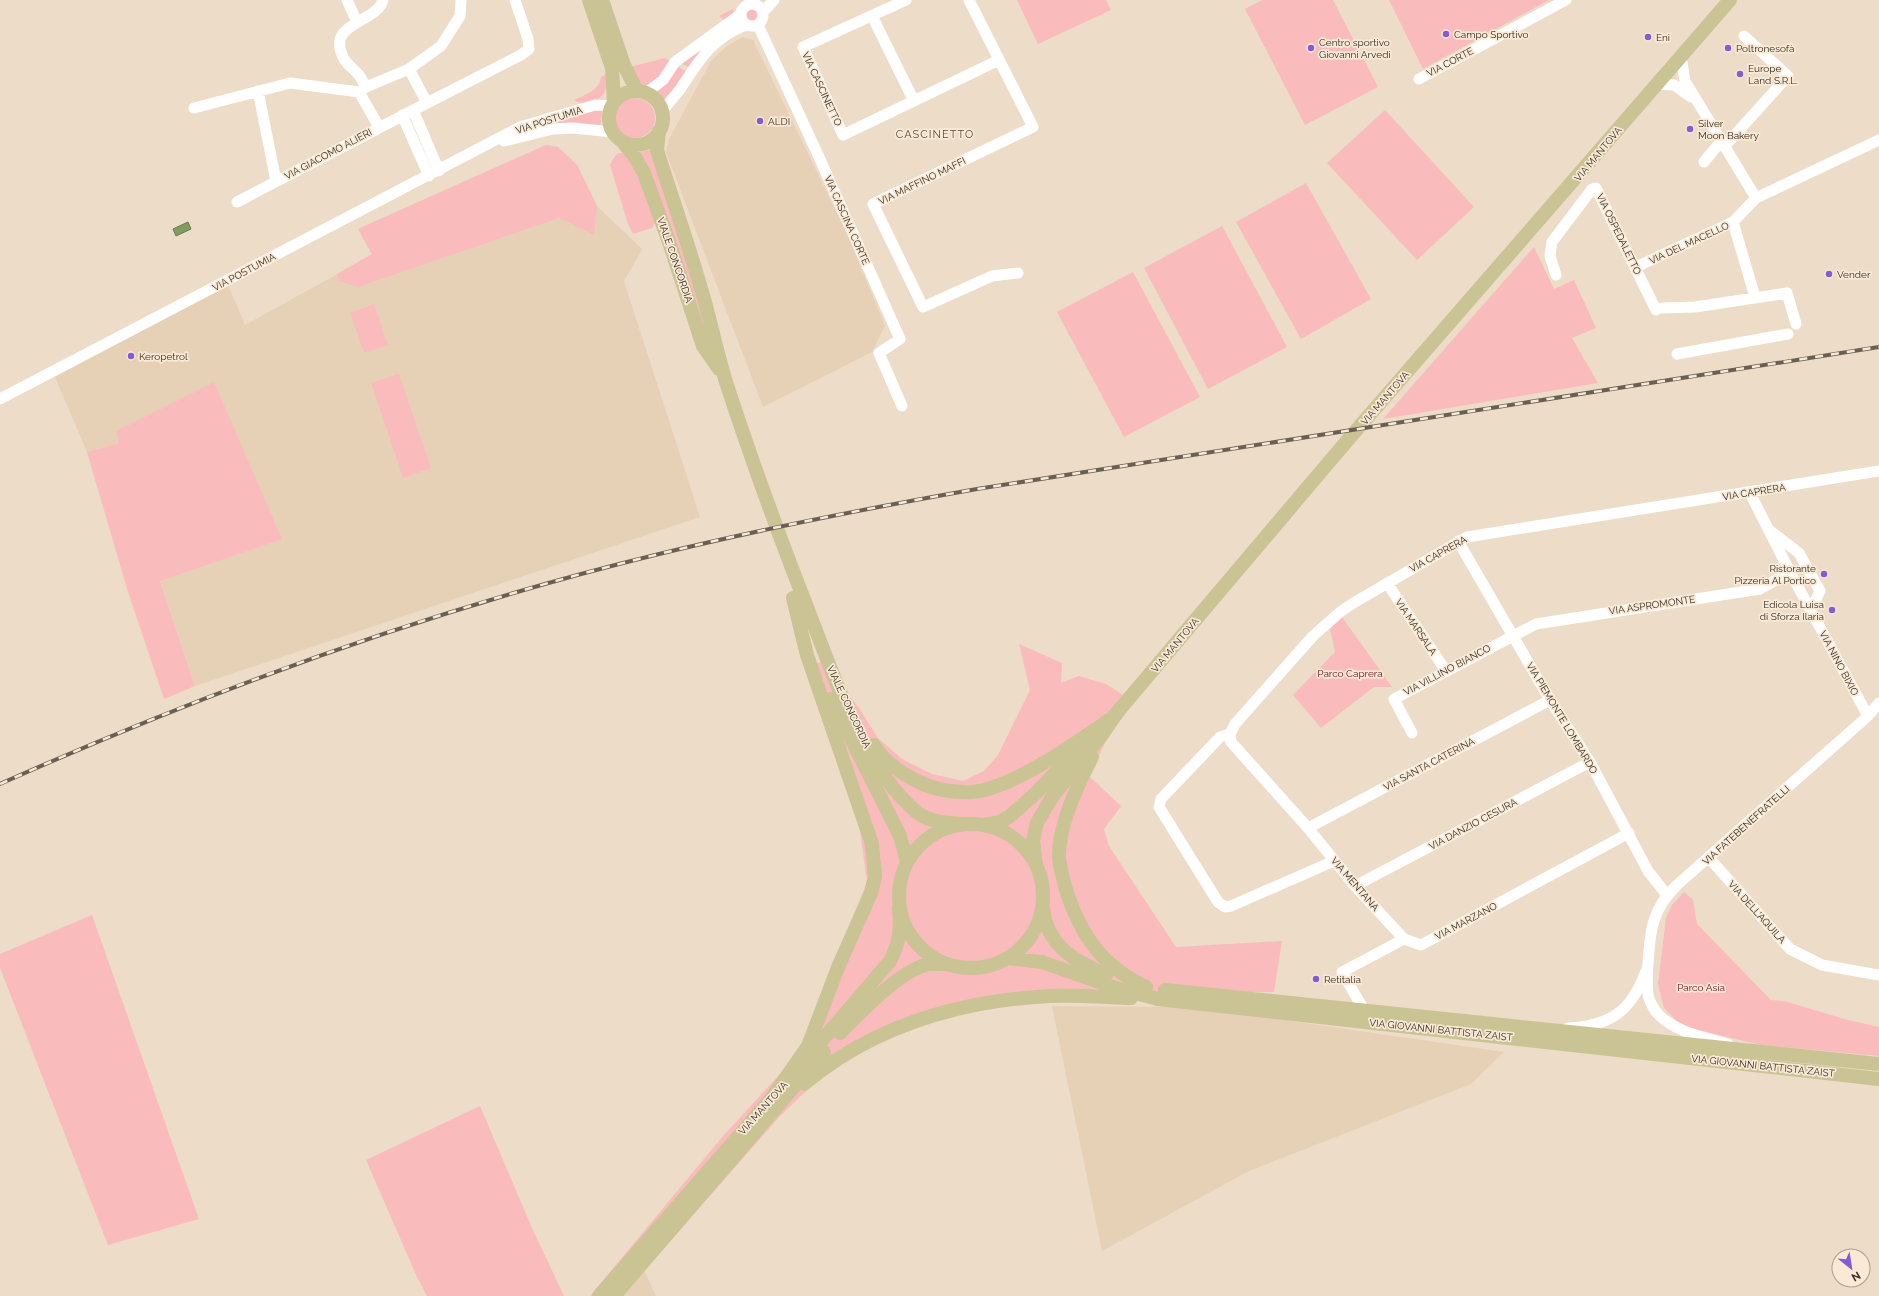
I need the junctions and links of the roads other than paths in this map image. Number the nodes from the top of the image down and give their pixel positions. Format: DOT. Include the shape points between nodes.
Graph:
graph roads {
  1 [pos="347,0"];
  2 [pos="383,0"];
  3 [pos="461,0"];
  4 [pos="515,0"];
  5 [pos="588,0"];
  6 [pos="602,0"];
  7 [pos="774,0"];
  8 [pos="906,0"];
  9 [pos="970,0"];
  10 [pos="1566,0"];
  11 [pos="1730,0"];
  12 [pos="753,6"];
  13 [pos="872,16"];
  14 [pos="357,22"];
  15 [pos="746,25"];
  16 [pos="758,25"];
  17 [pos="1744,36"];
  18 [pos="1680,57"];
  19 [pos="999,60"];
  20 [pos="409,69"];
  21 [pos="1419,79"];
  22 [pos="1657,84"];
  23 [pos="362,89"];
  24 [pos="258,91"];
  25 [pos="641,92"];
  26 [pos="914,101"];
  27 [pos="427,103"];
  28 [pos="1697,103"];
  29 [pos="613,104"];
  30 [pos="194,108"];
  31 [pos="413,110"];
  32 [pos="662,112"];
  33 [pos="402,115"];
  34 [pos="379,126"];
  35 [pos="659,132"];
  36 [pos="617,137"];
  37 [pos="1879,140"];
  38 [pos="1722,144"];
  39 [pos="488,145"];
  40 [pos="1704,162"];
  41 [pos="434,173"];
  42 [pos="276,181"];
  43 [pos="1756,198"];
  44 [pos="237,202"];
  45 [pos="1733,222"];
  46 [pos="1636,267"];
  47 [pos="1018,273"];
  48 [pos="1556,275"];
  49 [pos="1756,297"];
  50 [pos="1796,324"];
  51 [pos="1788,334"];
  52 [pos="1677,354"];
  53 [pos="726,380"];
  54 [pos="0,399"];
  55 [pos="902,406"];
  56 [pos="1879,472"];
  57 [pos="1750,492"];
  58 [pos="1770,530"];
  59 [pos="1458,541"];
  60 [pos="783,547"];
  61 [pos="1790,572"];
  62 [pos="1387,583"];
  63 [pos="793,598"];
  64 [pos="1811,610"];
  65 [pos="1513,635"];
  66 [pos="828,664"];
  67 [pos="1446,671"];
  68 [pos="1550,700"];
  69 [pos="1879,704"];
  70 [pos="1868,716"];
  71 [pos="1103,730"];
  72 [pos="1412,733"];
  73 [pos="1230,734"];
  74 [pos="1590,762"];
  75 [pos="962,824"];
  76 [pos="984,825"];
  77 [pos="1308,828"];
  78 [pos="1629,834"];
  79 [pos="1709,858"];
  80 [pos="1334,860"];
  81 [pos="907,861"];
  82 [pos="1036,865"];
  83 [pos="1355,886"];
  84 [pos="1667,895"];
  85 [pos="899,908"];
  86 [pos="1043,909"];
  87 [pos="1404,938"];
  88 [pos="1008,958"];
  89 [pos="945,964"];
  90 [pos="1648,967"];
  91 [pos="1879,976"];
  92 [pos="1146,987"];
  93 [pos="1158,999"];
  94 [pos="1364,1010"];
  95 [pos="1540,1029"];
  96 [pos="1751,1051"];
  97 [pos="1879,1064"];
  98 [pos="1879,1078"];
  99 [pos="772,1104"];
  100 [pos="599,1296"];
  101 [pos="614,1296"];
  1 -- 14 [label="street"];
  2 -- 14 [label="street" via="378,9"];
  3 -- 20 [label="street" via="460,16 441,46"];
  4 -- 27 [label="street, VIA GIACOMO ALIERI" via="529,49"];
  5 -- 29 [label="main road" via="612,68"];
  6 -- 25 [label="main road" via="624,64"];
  7 -- 12 [label="street"];
  8 -- 13 [label="street, VIA CASCINETTO"];
  9 -- 19 [label="street, VIA MAFFINO MAFFI"];
  10 -- 21 [label="street, VIA CORTE"];
  11 -- 18 [label="main road, VIA MANTOVA"];
  12 -- 15 [label="street" via="742,20"];
  12 -- 16 [label="street" via="763,18"];
  12 -- 25 [label="street" via="676,62 663,80"];
  13 -- 26 [label="street"];
  13 -- 26 [label="street, VIA CASCINETTO" via="803,48 843,135"];
  14 -- 23 [label="street" via="346,30 340,40 340,50 344,59 359,75"];
  15 -- 16 [label="street"];
  15 -- 32 [label="street" via="723,36 706,50"];
  16 -- 55 [label="street, VIA CASCINA CORTE" via="772,51 900,339 878,353"];
  17 -- 38 [label="street" via="1788,76"];
  18 -- 22 [label="main road, VIA MANTOVA"];
  18 -- 28 [label="street" via="1682,76"];
  19 -- 26 [label="street"];
  19 -- 47 [label="street, VIA MAFFINO MAFFI" via="1032,127 873,204 923,307 992,276"];
  20 -- 23 [label="street"];
  20 -- 27 [label="street"];
  22 -- 28 [label="street" via="1681,88"];
  22 -- 71 [label="main road, VIA MANTOVA" via="1346,442"];
  23 -- 24 [label="street" via="290,83"];
  23 -- 34 [label="street"];
  24 -- 30 [label="street"];
  24 -- 42 [label="street"];
  25 -- 29 [label="main road" via="624,94"];
  25 -- 32 [label="main road" via="656,101"];
  27 -- 31 [label="street, VIA GIACOMO ALIERI"];
  28 -- 38 [label="street"];
  29 -- 36 [label="main road" via="609,119"];
  29 -- 39 [label="street, VIA POSTUMIA" via="595,105 520,127"];
  31 -- 33 [label="street, VIA GIACOMO ALIERI"];
  31 -- 41 [label="street"];
  32 -- 35 [label="main road, VIALE CONCORDIA"];
  33 -- 34 [label="street, VIA GIACOMO ALIERI"];
  33 -- 41 [label="street"];
  34 -- 42 [label="street, VIA GIACOMO ALIERI"];
  35 -- 36 [label="main road" via="646,143 638,145"];
  35 -- 53 [label="main road, VIALE CONCORDIA" via="657,150 700,285"];
  36 -- 39 [label="street, VIA POSTUMIA" via="572,128 552,129"];
  36 -- 53 [label="main road, VIALE CONCORDIA" via="635,157 644,173 703,346"];
  37 -- 43 [label="street, VIA DEL MACELLO"];
  38 -- 40 [label="street"];
  38 -- 43 [label="street"];
  39 -- 41 [label="street, VIA POSTUMIA"];
  41 -- 54 [label="street, VIA POSTUMIA"];
  42 -- 44 [label="street, VIA GIACOMO ALIERI"];
  43 -- 45 [label="street, VIA DEL MACELLO"];
  45 -- 46 [label="street, VIA DEL MACELLO"];
  45 -- 49 [label="street"];
  46 -- 48 [label="street, VIA OSPEDALETTO" via="1596,188 1592,189 1552,242 1550,256"];
  46 -- 49 [label="street, VIA OSPEDALETTO" via="1659,309 1695,307"];
  49 -- 50 [label="street" via="1787,293"];
  51 -- 52 [label="street"];
  53 -- 60 [label="main road, VIALE CONCORDIA"];
  56 -- 57 [label="street, VIA CAPRERA"];
  57 -- 58 [label="street, VIA NINO BIXIO"];
  57 -- 59 [label="street, VIA CAPRERA" via="1503,530"];
  58 -- 61 [label="street, VIA NINO BIXIO"];
  58 -- 64 [label="street, VIA NINO BIXIO" via="1799,553 1820,591"];
  59 -- 62 [label="street, VIA CAPRERA"];
  59 -- 65 [label="street, VIA PIEMONTE LOMBARDO"];
  60 -- 63 [label="main road, VIALE CONCORDIA"];
  60 -- 66 [label="main road, VIALE CONCORDIA"];
  61 -- 64 [label="street, VIA NINO BIXIO"];
  61 -- 65 [label="street, VIA ASPROMONTE" via="1760,589 1546,621"];
  62 -- 67 [label="street, VIA MARSALA"];
  62 -- 73 [label="street, VIA CAPRERA" via="1340,612 1313,636 1234,724"];
  63 -- 81 [label="main road, VIALE CONCORDIA" via="832,701 900,836"];
  63 -- 99 [label="main road" via="807,655 872,844 875,877 871,893 839,965 808,1046"];
  64 -- 70 [label="street, VIA NINO BIXIO"];
  65 -- 67 [label="street, VIA VILLINO BIANCO"];
  65 -- 68 [label="street, VIA PIEMONTE LOMBARDO"];
  66 -- 71 [label="main road" via="876,748 887,762 928,787 972,792 998,786"];
  66 -- 75 [label="main road, VIALE CONCORDIA" via="868,749 902,798 913,810 936,822"];
  67 -- 72 [label="street, VIA VILLINO BIANCO" via="1394,699"];
  68 -- 74 [label="street, VIA PIEMONTE LOMBARDO"];
  68 -- 77 [label="street, VIA SANTA CATERINA"];
  69 -- 70 [label="street, VIA FATEBENEFRATELLI"];
  70 -- 79 [label="street, VIA FATEBENEFRATELLI"];
  71 -- 76 [label="main road" via="1010,816 1000,822"];
  71 -- 82 [label="main road" via="1052,797 1037,822 1033,840"];
  71 -- 92 [label="main road" via="1067,816 1060,845 1060,867 1070,902 1091,944 1110,965"];
  73 -- 77 [label="street" via="1231,742"];
  73 -- 80 [label="street" via="1220,737 1166,794 1159,807 1218,902 1224,907 1231,906"];
  74 -- 78 [label="street, VIA PIEMONTE LOMBARDO"];
  74 -- 83 [label="street, VIA DANZIO CESURA"];
  75 -- 76 [label="main road, VIALE CONCORDIA"];
  75 -- 81 [label="main road" via="945,828 930,836 917,847"];
  76 -- 82 [label="main road" via="1001,830 1015,839"];
  77 -- 80 [label="street, VIA MENTANA"];
  78 -- 84 [label="street, VIA PIEMONTE LOMBARDO" via="1648,871"];
  78 -- 87 [label="street, VIA MARZANO" via="1421,945"];
  79 -- 84 [label="street, VIA FATEBENEFRATELLI"];
  79 -- 91 [label="street, VIA DELL'AQUILA" via="1790,949 1822,965"];
  80 -- 83 [label="street, VIA MENTANA"];
  81 -- 85 [label="main road" via="899,884"];
  82 -- 86 [label="main road" via="1043,887"];
  83 -- 87 [label="street, VIA MENTANA"];
  84 -- 90 [label="street, VIA FATEBENEFRATELLI" via="1654,920"];
  85 -- 89 [label="main road" via="903,922 915,942 931,957"];
  85 -- 99 [label="main road, VIA MANTOVA" via="901,929 890,961"];
  86 -- 88 [label="main road" via="1030,937"];
  86 -- 92 [label="main road, VIA GIOVANNI BATTISTA ZAIST" via="1045,924 1053,940 1070,955 1107,976"];
  87 -- 94 [label="street" via="1342,972"];
  88 -- 89 [label="main road" via="982,968"];
  88 -- 93 [label="main road, VIA GIOVANNI BATTISTA ZAIST" via="1042,962 1116,988"];
  89 -- 99 [label="main road, VIA MANTOVA" via="929,964 914,970 871,1002"];
  90 -- 95 [label="street, VIA FATEBENEFRATELLI" via="1639,991 1627,1006 1616,1014 1596,1024"];
  90 -- 96 [label="street, VIA FATEBENEFRATELLI" via="1648,996 1657,1013 1666,1021 1677,1028"];
  92 -- 94 [label="main road, VIA GIOVANNI BATTISTA ZAIST"];
  93 -- 98 [label="main road, VIA GIOVANNI BATTISTA ZAIST"];
  93 -- 99 [label="main road" via="1050,996 983,1004 929,1017 905,1024 855,1048"];
  94 -- 95 [label="main road, VIA GIOVANNI BATTISTA ZAIST"];
  95 -- 96 [label="main road, VIA GIOVANNI BATTISTA ZAIST"];
  96 -- 97 [label="main road, VIA GIOVANNI BATTISTA ZAIST"];
  99 -- 100 [label="main road, VIA MANTOVA"];
  99 -- 101 [label="main road, VIA MANTOVA"];
}
